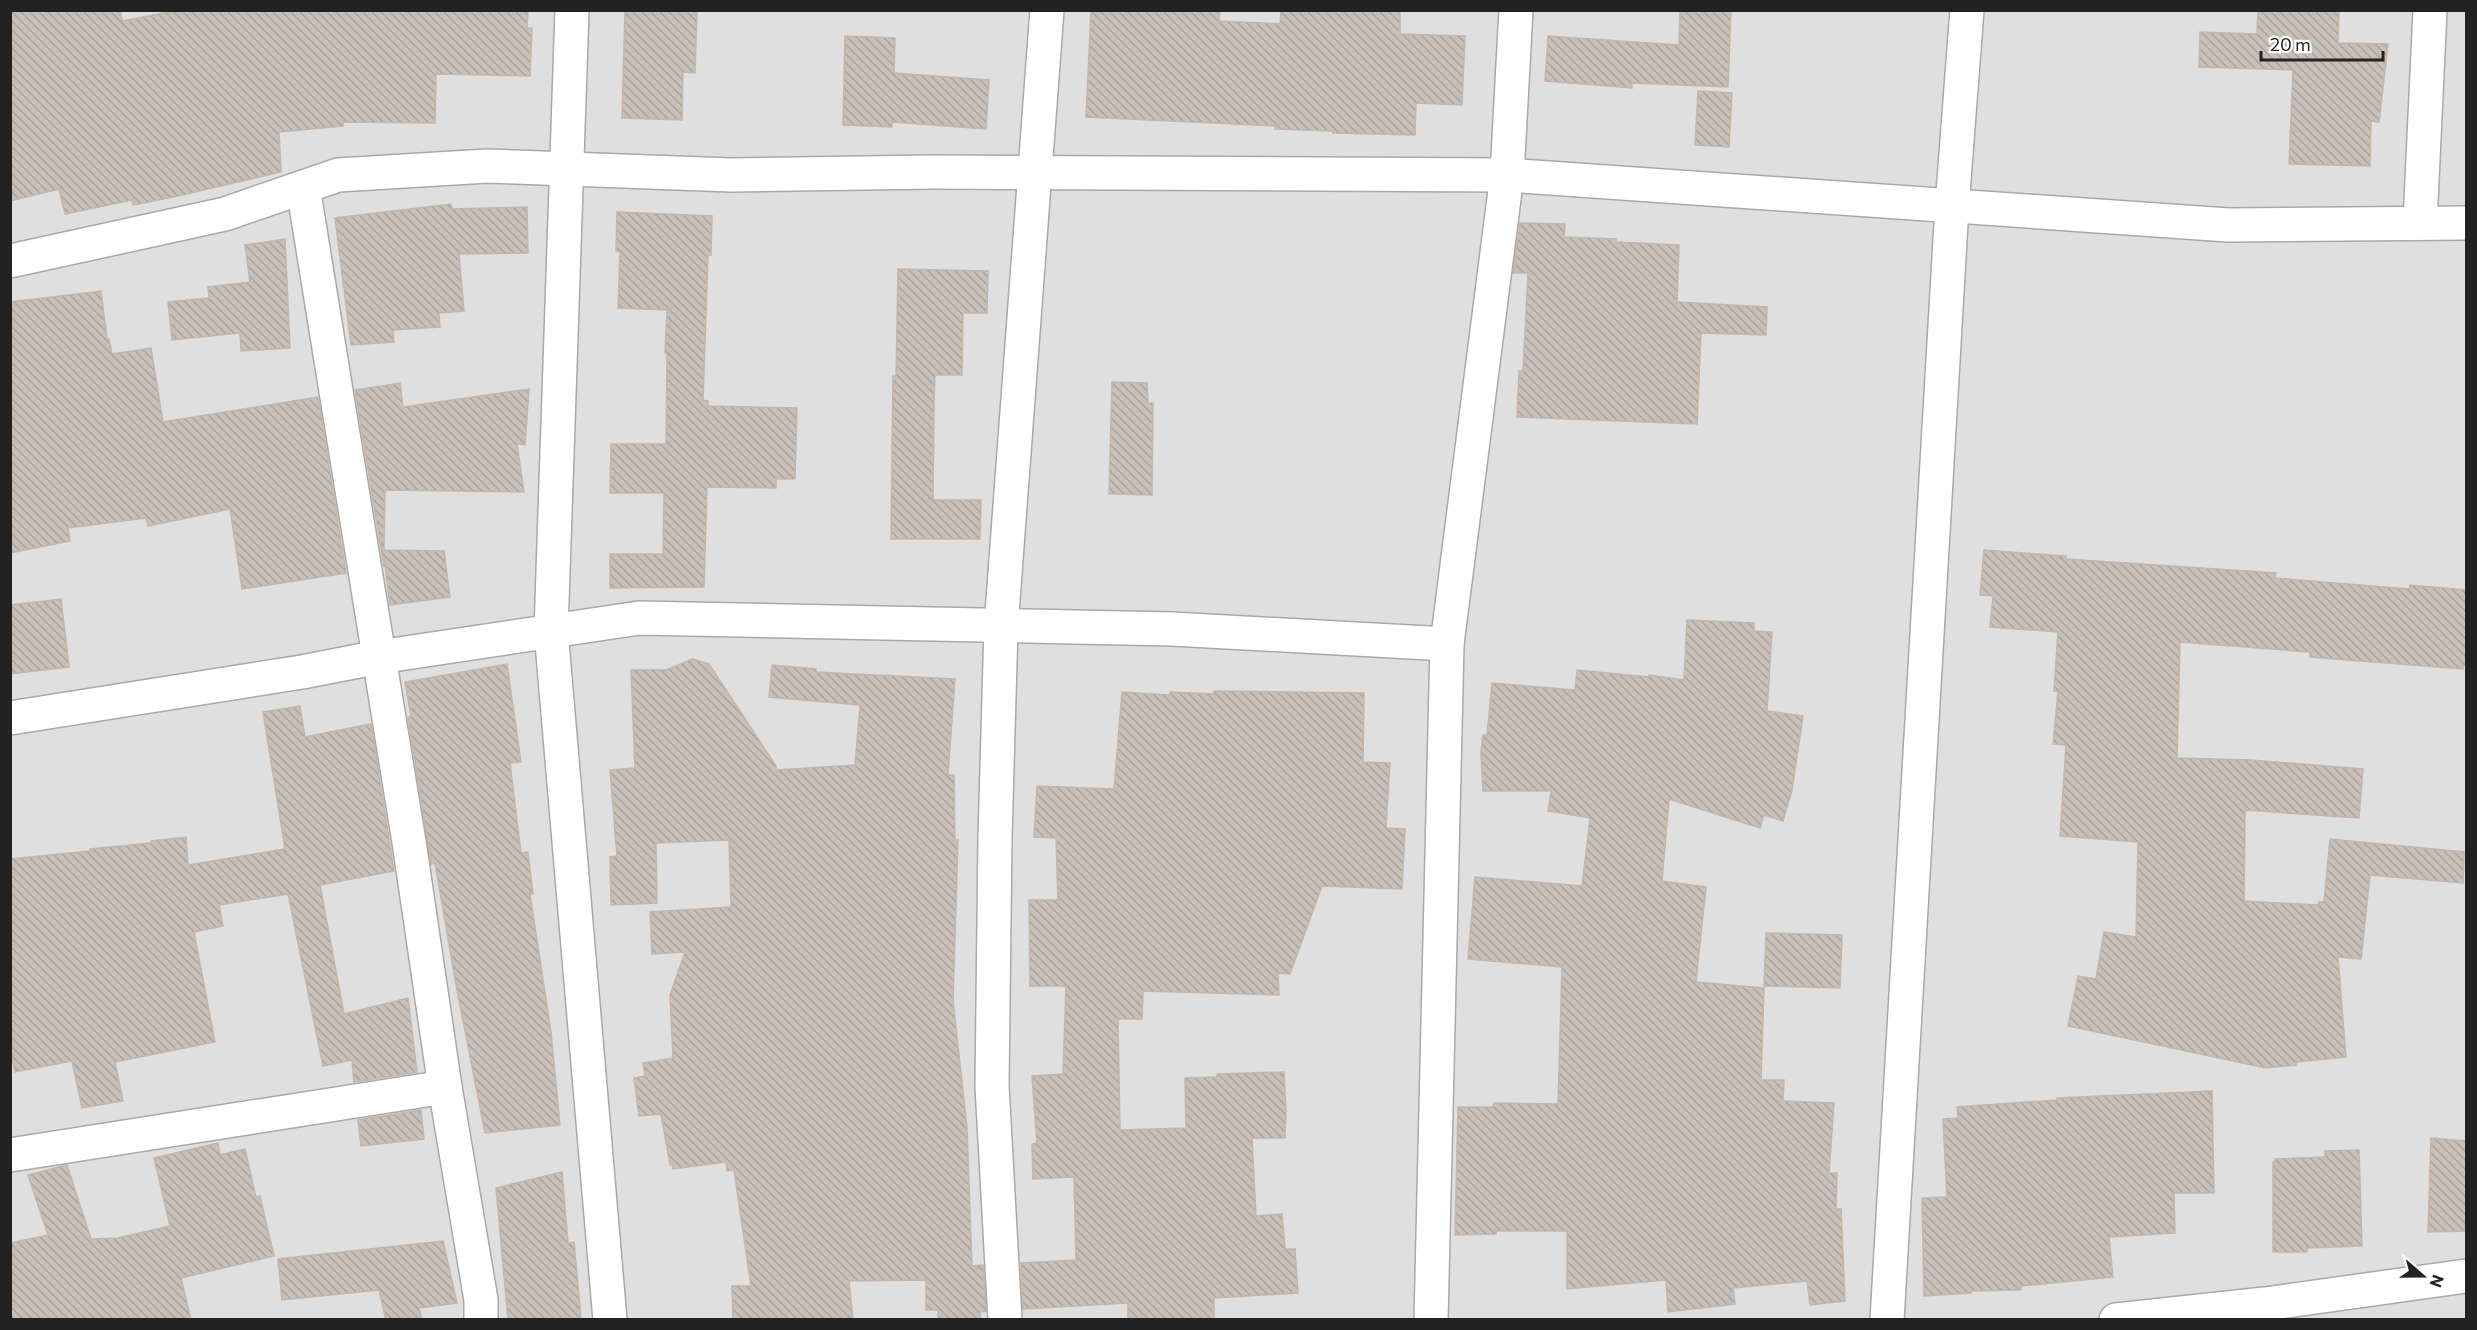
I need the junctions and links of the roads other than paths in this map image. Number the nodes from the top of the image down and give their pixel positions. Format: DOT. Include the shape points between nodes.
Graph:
graph roads {
  1 [pos="572,10"];
  2 [pos="1047,10"];
  3 [pos="1516,10"];
  4 [pos="1967,10"];
  5 [pos="2430,10"];
  6 [pos="566,169"];
  7 [pos="1034,173"];
  8 [pos="1507,175"];
  9 [pos="303,187"];
  10 [pos="1952,206"];
  11 [pos="2420,223"];
  12 [pos="2466,223"];
  13 [pos="10,261"];
  14 [pos="1000,627"];
  15 [pos="551,631"];
  16 [pos="1447,644"];
  17 [pos="379,657"];
  18 [pos="10,718"];
  19 [pos="445,1087"];
  20 [pos="10,1155"];
  21 [pos="2466,1276"];
  22 [pos="481,1320"];
  23 [pos="610,1320"];
  24 [pos="1005,1320"];
  25 [pos="1431,1320"];
  26 [pos="1887,1320"];
  27 [pos="2116,1320"];
  1 -- 6 [label="street"];
  2 -- 7 [label="street"];
  3 -- 8 [label="street"];
  4 -- 10 [label="street"];
  5 -- 11 [label="street"];
  6 -- 7 [label="street" via="731,175"];
  6 -- 9 [label="street" via="487,166 338,175"];
  6 -- 15 [label="street"];
  7 -- 8 [label="street"];
  7 -- 14 [label="street"];
  8 -- 10 [label="street"];
  8 -- 16 [label="street"];
  9 -- 13 [label="street" via="225,214"];
  9 -- 17 [label="street"];
  10 -- 11 [label="street" via="2228,225"];
  10 -- 26 [label="street"];
  11 -- 12 [label="street"];
  14 -- 15 [label="street" via="639,618"];
  14 -- 16 [label="street" via="1173,629"];
  14 -- 24 [label="street" via="992,1086"];
  15 -- 17 [label="street"];
  15 -- 23 [label="street"];
  16 -- 25 [label="street"];
  17 -- 18 [label="street"];
  17 -- 19 [label="street"];
  19 -- 20 [label="street"];
  19 -- 22 [label="street" via="481,1300"];
  21 -- 27 [label="street"];
}
